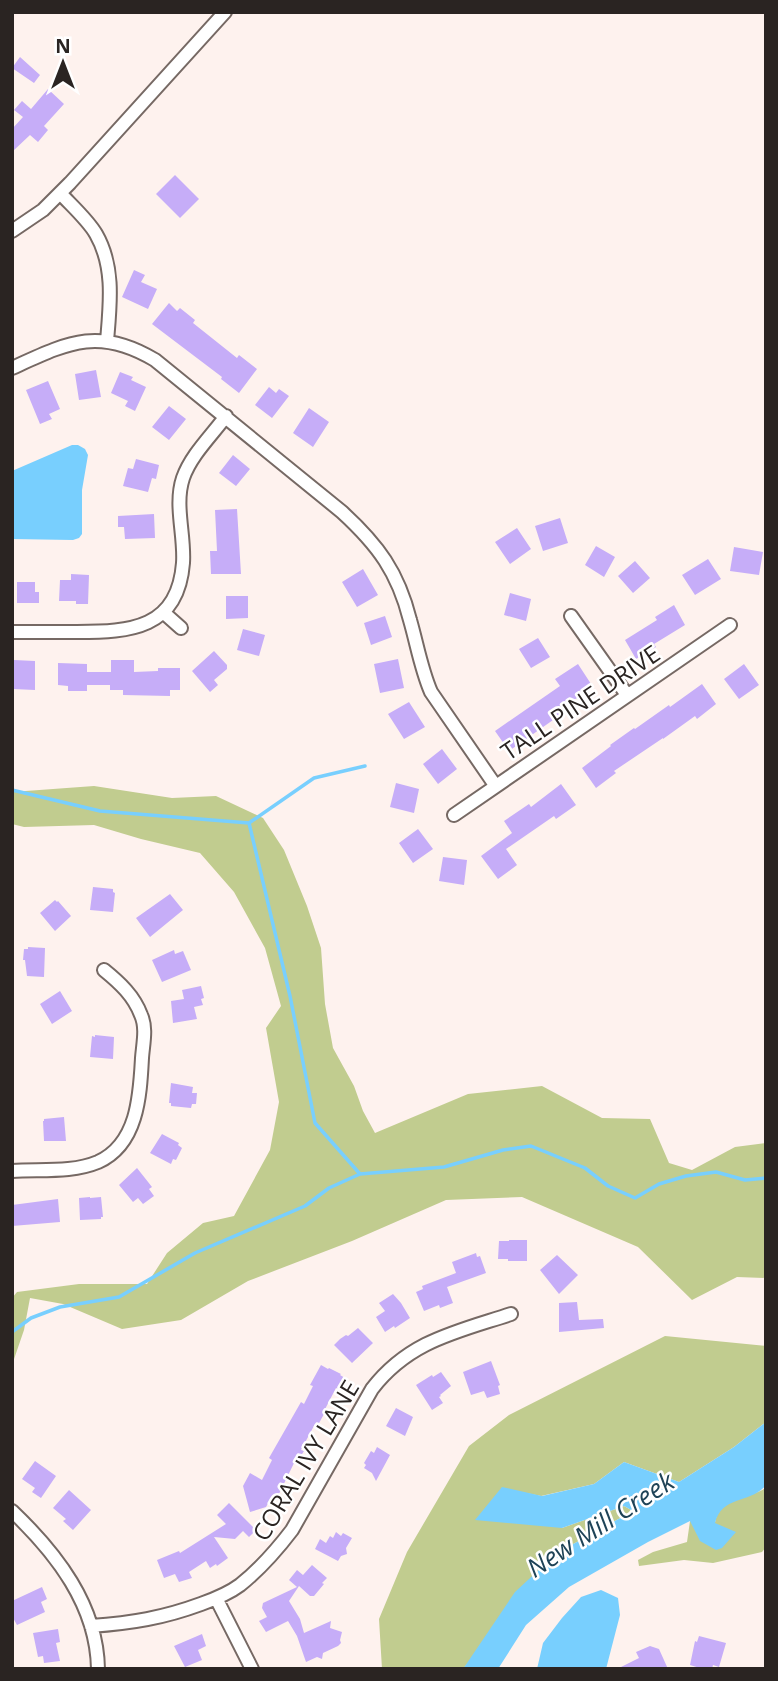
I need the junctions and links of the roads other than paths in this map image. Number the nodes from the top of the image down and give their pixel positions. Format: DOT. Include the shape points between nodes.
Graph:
graph roads {
  1 [pos="225,12"];
  2 [pos="60,193"];
  3 [pos="12,231"];
  4 [pos="107,341"];
  5 [pos="12,368"];
  6 [pos="226,416"];
  7 [pos="163,612"];
  8 [pos="571,616"];
  9 [pos="730,625"];
  10 [pos="181,628"];
  11 [pos="12,632"];
  12 [pos="627,695"];
  13 [pos="495,785"];
  14 [pos="454,815"];
  15 [pos="104,970"];
  16 [pos="12,1171"];
  17 [pos="511,1314"];
  18 [pos="12,1511"];
  19 [pos="216,1598"];
  20 [pos="91,1626"];
  21 [pos="98,1669"];
  22 [pos="252,1669"];
  1 -- 2 [label="street"];
  2 -- 3 [label="street"];
  2 -- 4 [label="street" via="96,233 108,262"];
  4 -- 5 [label="street" via="66,345"];
  4 -- 6 [label="street" via="155,360"];
  6 -- 7 [label="street" via="183,478 181,577"];
  6 -- 13 [label="street" via="342,512 383,556 404,598 431,692"];
  7 -- 10 [label="street"];
  7 -- 11 [label="street" via="142,625 114,632"];
  8 -- 12 [label="street"];
  9 -- 12 [label="street, TALL PINE DRIVE"];
  12 -- 13 [label="street, TALL PINE DRIVE"];
  13 -- 14 [label="street, TALL PINE DRIVE"];
  15 -- 16 [label="street" via="127,990 143,1018 140,1089 129,1132 99,1161 67,1169"];
  17 -- 19 [label="street, CORAL IVY LANE" via="429,1342 383,1375 292,1530 260,1568"];
  18 -- 20 [label="street" via="55,1558 80,1596"];
  19 -- 20 [label="street, CORAL IVY LANE" via="160,1617"];
  19 -- 22 [label="street"];
  20 -- 21 [label="street"];
}
